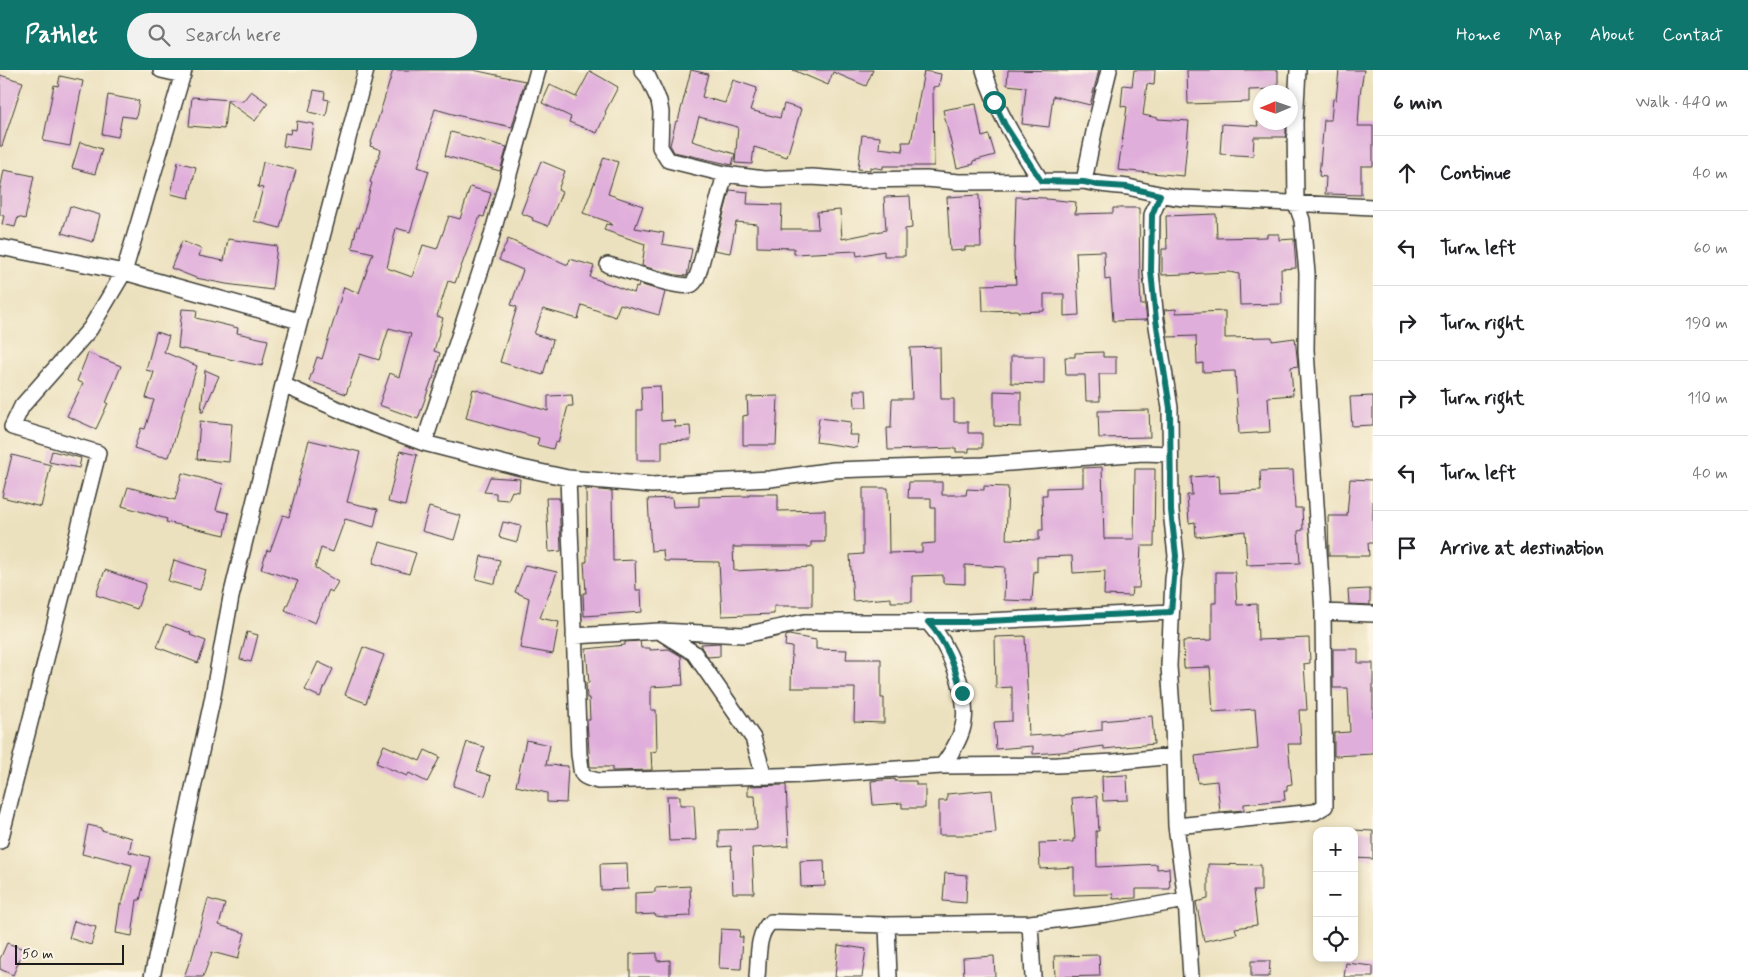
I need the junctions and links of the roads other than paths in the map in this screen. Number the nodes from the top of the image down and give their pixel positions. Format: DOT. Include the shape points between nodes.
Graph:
graph roads {
  1 [pos="161,70"];
  2 [pos="366,70"];
  3 [pos="538,70"];
  4 [pos="642,70"];
  5 [pos="984,70"];
  6 [pos="1109,70"];
  7 [pos="1298,70"];
  8 [pos="183,72"];
  9 [pos="725,174"];
  10 [pos="1041,181"];
  11 [pos="1084,182"];
  12 [pos="1160,195"];
  13 [pos="1296,202"];
  14 [pos="1373,208"];
  15 [pos="0,247"];
  16 [pos="608,265"];
  17 [pos="124,272"];
  18 [pos="299,321"];
  19 [pos="282,385"];
  20 [pos="6,426"];
  21 [pos="424,443"];
  22 [pos="1170,454"];
  23 [pos="568,478"];
  24 [pos="1171,612"];
  25 [pos="1323,612"];
  26 [pos="1373,614"];
  27 [pos="928,622"];
  28 [pos="659,631"];
  29 [pos="574,636"];
  30 [pos="1173,756"];
  31 [pos="942,766"];
  32 [pos="764,776"];
  33 [pos="1176,826"];
  34 [pos="0,841"];
  35 [pos="1186,900"];
  36 [pos="1030,923"];
  37 [pos="887,925"];
  38 [pos="152,977"];
  39 [pos="757,977"];
  40 [pos="889,977"];
  41 [pos="1033,977"];
  42 [pos="1191,977"];
  1 -- 8 [label="street"];
  2 -- 18 [label="street"];
  3 -- 21 [label="street" via="490,242"];
  4 -- 9 [label="street" via="659,101 660,147 668,160"];
  5 -- 10 [label="street" via="1005,125"];
  6 -- 11 [label="street"];
  7 -- 13 [label="street"];
  8 -- 17 [label="street"];
  9 -- 10 [label="street" via="764,179"];
  9 -- 16 [label="street" via="694,283 689,286 673,283"];
  10 -- 11 [label="street"];
  11 -- 12 [label="street"];
  12 -- 13 [label="street"];
  12 -- 22 [label="street" via="1152,215 1151,271 1170,408"];
  13 -- 14 [label="street"];
  13 -- 25 [label="street" via="1302,220 1308,273 1306,350"];
  15 -- 17 [label="street"];
  17 -- 18 [label="street"];
  17 -- 20 [label="street" via="90,329"];
  18 -- 19 [label="street"];
  19 -- 21 [label="street"];
  19 -- 38 [label="street" via="231,597 212,701"];
  20 -- 34 [label="street" via="98,453"];
  21 -- 23 [label="street"];
  22 -- 23 [label="street" via="834,470 770,479 652,485"];
  22 -- 24 [label="street" via="1176,556"];
  23 -- 29 [label="street"];
  24 -- 27 [label="street"];
  24 -- 30 [label="street" via="1169,666"];
  25 -- 26 [label="street"];
  25 -- 33 [label="street" via="1325,806 1315,812"];
  27 -- 28 [label="street" via="805,622 744,635"];
  27 -- 31 [label="street" via="950,656 965,708 960,735"];
  28 -- 29 [label="street"];
  28 -- 32 [label="street" via="694,653 753,738"];
  29 -- 32 [label="street" via="579,755 582,774 586,778 598,781"];
  30 -- 31 [label="street" via="1057,766"];
  30 -- 33 [label="street"];
  31 -- 32 [label="street"];
  33 -- 35 [label="street"];
  35 -- 36 [label="street"];
  35 -- 42 [label="street"];
  36 -- 37 [label="street"];
  36 -- 41 [label="street"];
  37 -- 39 [label="street" via="771,922 761,937"];
  37 -- 40 [label="street"];
}
